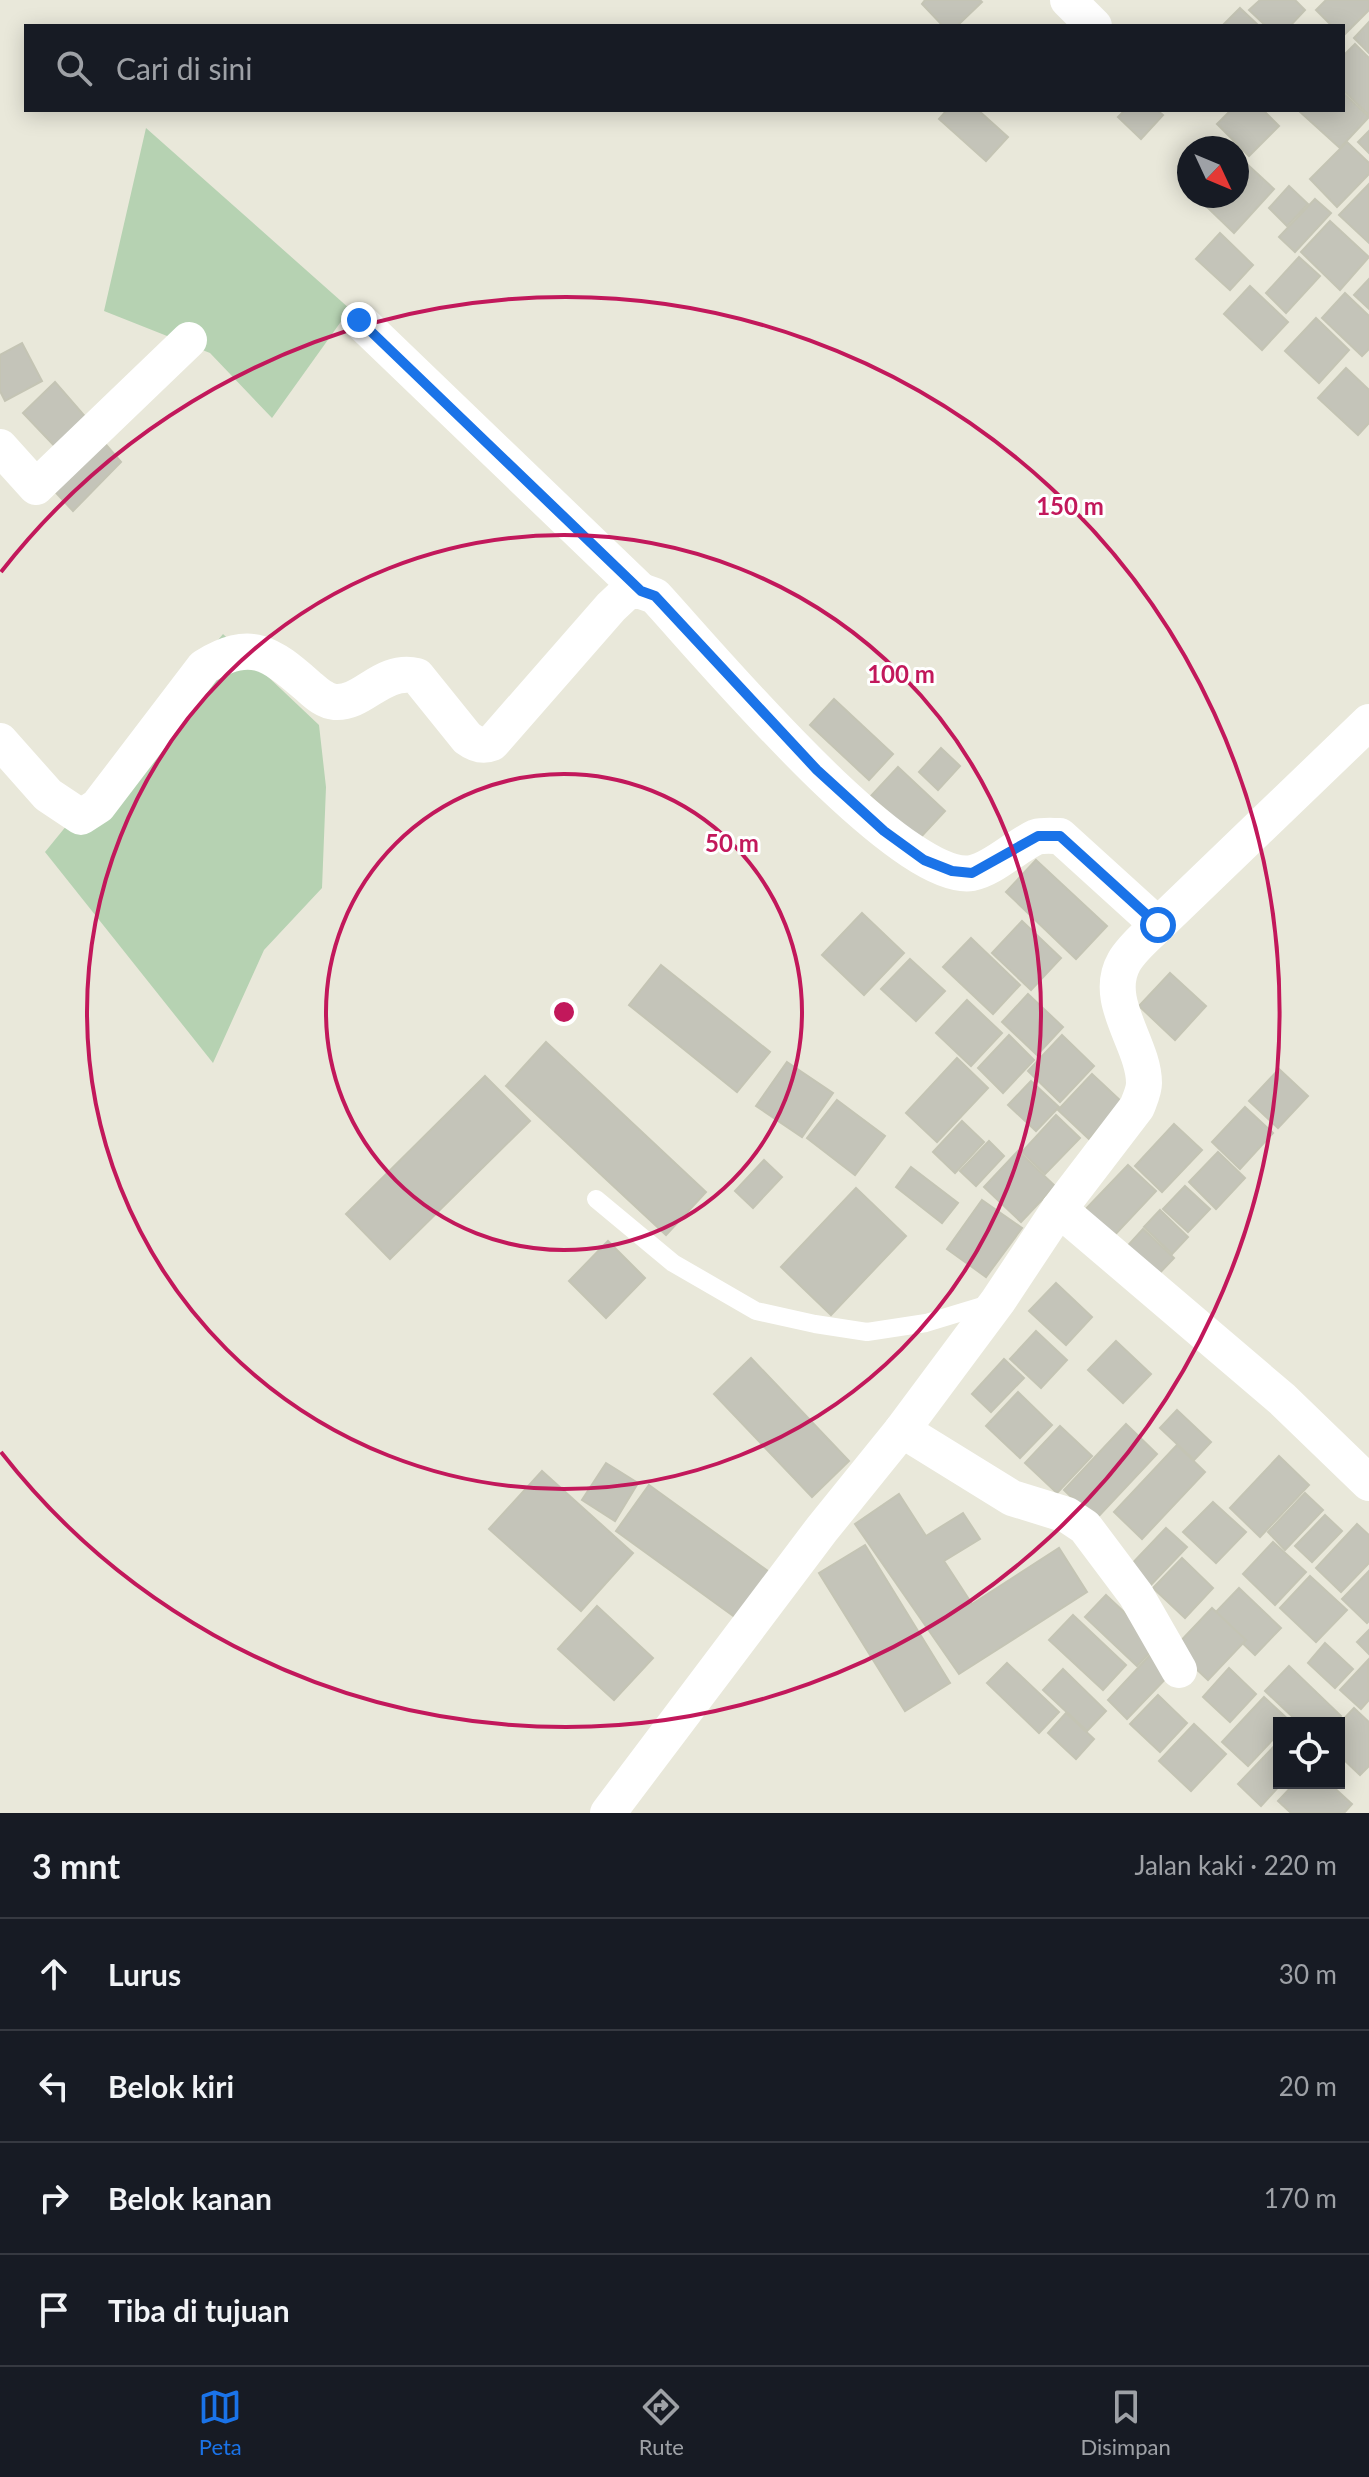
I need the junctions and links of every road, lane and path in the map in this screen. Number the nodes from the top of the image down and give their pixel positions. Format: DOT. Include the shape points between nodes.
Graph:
graph roads {
  1 [pos="1068,0"];
  2 [pos="1092,24"];
  3 [pos="359,320"];
  4 [pos="189,340"];
  5 [pos="0,447"];
  6 [pos="641,591"];
  7 [pos="1369,722"];
  8 [pos="0,741"];
  9 [pos="1158,925"];
  10 [pos="596,1199"];
  11 [pos="1059,1209"];
  12 [pos="998,1301"];
  13 [pos="902,1430"];
  14 [pos="1369,1483"];
  15 [pos="1179,1670"];
  16 [pos="608,1813"];
  1 -- 2 [label="street"];
  3 -- 6 [label="street"];
  4 -- 5 [label="street" via="36,487"];
  6 -- 8 [label="street" via="628,591 611,607 485,746 467,738 417,676 405,673 383,679 349,700 335,702 272,657 253,650 222,656 204,667 98,806 81,817 48,795"];
  6 -- 9 [label="street" via="655,596 817,770 924,860 972,873 1038,836 1060,836"];
  7 -- 9 [label="street"];
  9 -- 11 [label="street" via="1120,972 1124,1016 1145,1087 1137,1107"];
  10 -- 12 [label="lane" via="673,1263 756,1311 867,1332 926,1323"];
  11 -- 12 [label="street"];
  11 -- 14 [label="street" via="1282,1399"];
  12 -- 13 [label="street"];
  13 -- 15 [label="street" via="1012,1498 1067,1515 1085,1527 1136,1595"];
  13 -- 16 [label="street"];
}
